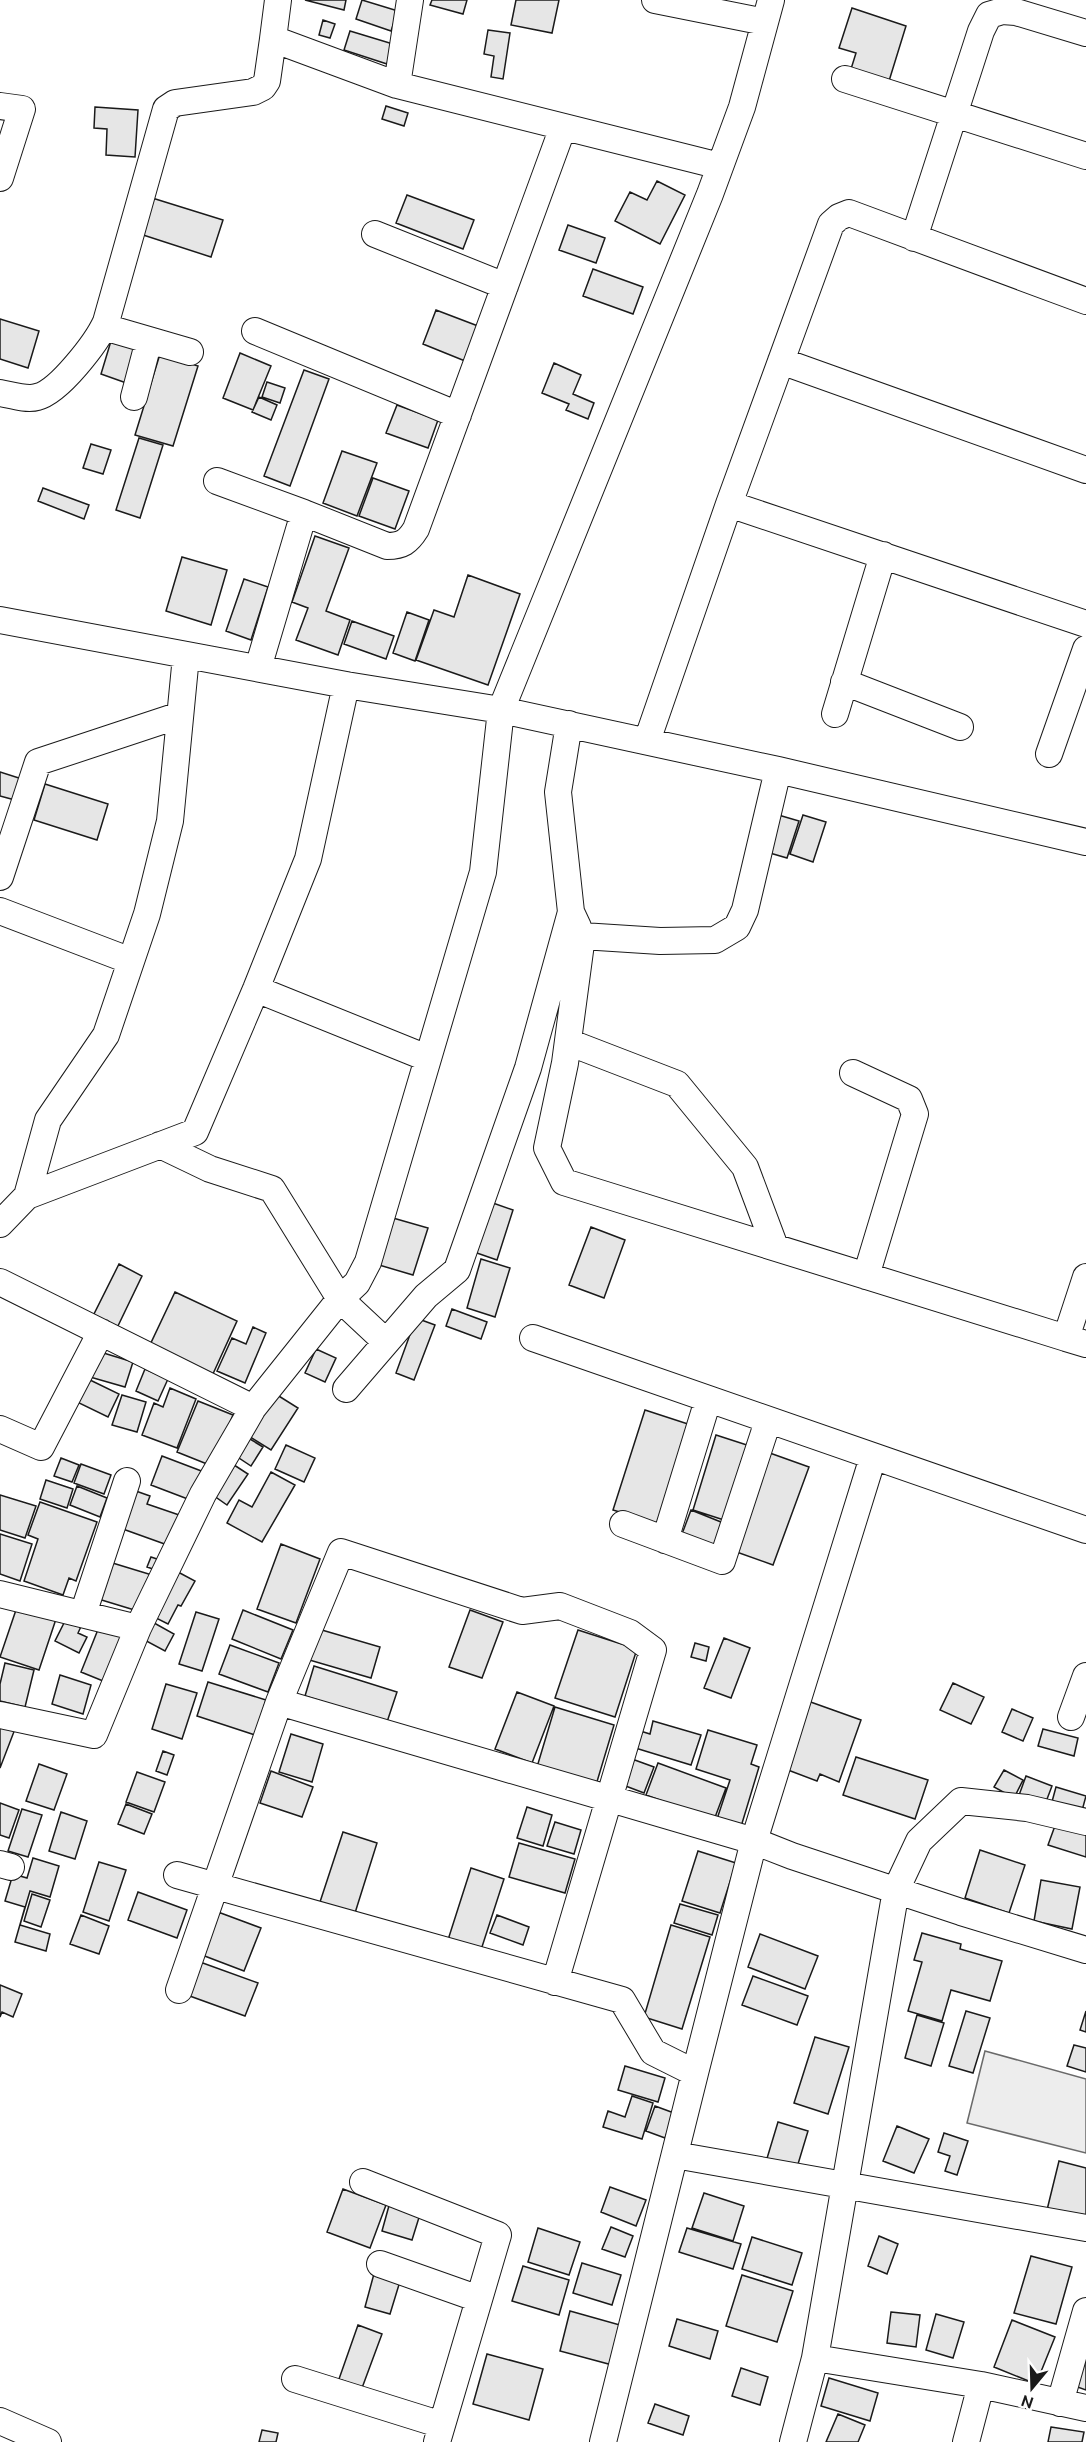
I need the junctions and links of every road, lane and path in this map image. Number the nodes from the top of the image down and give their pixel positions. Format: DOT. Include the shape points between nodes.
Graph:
graph roads {
  1 [pos="278,0"];
  2 [pos="410,0"];
  3 [pos="655,0"];
  4 [pos="768,11"];
  5 [pos="1086,33"];
  6 [pos="273,39"];
  7 [pos="845,79"];
  8 [pos="397,85"];
  9 [pos="0,106"];
  10 [pos="953,115"];
  11 [pos="563,127"];
  12 [pos="1086,156"];
  13 [pos="720,166"];
  14 [pos="0,178"];
  15 [pos="375,234"];
  16 [pos="915,238"];
  17 [pos="505,286"];
  18 [pos="1086,302"];
  19 [pos="104,327"];
  20 [pos="255,331"];
  21 [pos="149,340"];
  22 [pos="190,351"];
  23 [pos="781,361"];
  24 [pos="0,393"];
  25 [pos="134,397"];
  26 [pos="458,415"];
  27 [pos="1086,470"];
  28 [pos="217,481"];
  29 [pos="729,504"];
  30 [pos="304,513"];
  31 [pos="883,555"];
  32 [pos="0,620"];
  33 [pos="1086,624"];
  34 [pos="1086,649"];
  35 [pos="186,656"];
  36 [pos="258,668"];
  37 [pos="844,682"];
  38 [pos="346,685"];
  39 [pos="501,710"];
  40 [pos="834,714"];
  41 [pos="180,715"];
  42 [pos="569,724"];
  43 [pos="960,727"];
  44 [pos="647,741"];
  45 [pos="1049,754"];
  46 [pos="778,770"];
  47 [pos="1086,842"];
  48 [pos="0,877"];
  49 [pos="0,911"];
  50 [pos="571,912"];
  51 [pos="582,936"];
  52 [pos="131,961"];
  53 [pos="256,989"];
  54 [pos="568,1042"];
  55 [pos="428,1058"];
  56 [pos="853,1073"];
  57 [pos="160,1145"];
  58 [pos="27,1196"];
  59 [pos="0,1224"];
  60 [pos="775,1247"];
  61 [pos="866,1276"];
  62 [pos="1086,1277"];
  63 [pos="0,1282"];
  64 [pos="340,1299"];
  65 [pos="101,1332"];
  66 [pos="533,1338"];
  67 [pos="1076,1341"];
  68 [pos="386,1342"];
  69 [pos="346,1389"];
  70 [pos="708,1400"];
  71 [pos="253,1407"];
  72 [pos="768,1421"];
  73 [pos="0,1429"];
  74 [pos="873,1457"];
  75 [pos="127,1481"];
  76 [pos="624,1524"];
  77 [pos="1086,1530"];
  78 [pos="665,1540"];
  79 [pos="0,1594"];
  80 [pos="83,1614"];
  81 [pos="138,1628"];
  82 [pos="1086,1676"];
  83 [pos="279,1702"];
  84 [pos="0,1715"];
  85 [pos="1071,1717"];
  86 [pos="608,1797"];
  87 [pos="1086,1822"];
  88 [pos="754,1840"];
  89 [pos="177,1875"];
  90 [pos="214,1885"];
  91 [pos="896,1890"];
  92 [pos="1086,1950"];
  93 [pos="555,1982"];
  94 [pos="179,1990"];
  95 [pos="695,2073"];
  96 [pos="675,2155"];
  97 [pos="363,2182"];
  98 [pos="845,2185"];
  99 [pos="1086,2228"];
  100 [pos="380,2264"];
  101 [pos="479,2299"];
  102 [pos="1086,2311"];
  103 [pos="815,2358"];
  104 [pos="295,2379"];
  105 [pos="981,2385"];
  106 [pos="1060,2403"];
  107 [pos="1086,2408"];
  108 [pos="0,2421"];
  109 [pos="439,2434"];
  110 [pos="48,2442"];
  111 [pos="603,2442"];
  112 [pos="794,2442"];
  113 [pos="966,2442"];
  1 -- 6 [label="street"];
  2 -- 8 [label="street"];
  3 -- 4 [label="street"];
  4 -- 13 [label="street" via="742,107"];
  5 -- 10 [label="street" via="1016,12 989,15"];
  6 -- 8 [label="street"];
  6 -- 19 [label="street" via="263,87 253,92 175,103 166,109"];
  7 -- 10 [label="street"];
  8 -- 11 [label="street"];
  9 -- 14 [label="street" via="22,109"];
  10 -- 12 [label="street"];
  10 -- 16 [label="street"];
  11 -- 13 [label="street"];
  11 -- 17 [label="street"];
  13 -- 39 [label="street"];
  15 -- 17 [label="street"];
  16 -- 18 [label="street"];
  16 -- 23 [label="street" via="849,213 839,216 831,224"];
  17 -- 26 [label="street"];
  19 -- 21 [label="street"];
  19 -- 24 [label="street" via="69,373 46,394 35,398"];
  20 -- 26 [label="street"];
  21 -- 22 [label="street"];
  21 -- 25 [label="street"];
  23 -- 27 [label="street"];
  23 -- 29 [label="street"];
  26 -- 30 [label="street" via="409,541 387,546"];
  28 -- 30 [label="street"];
  29 -- 31 [label="street"];
  29 -- 44 [label="street"];
  30 -- 36 [label="street"];
  31 -- 33 [label="street"];
  31 -- 37 [label="street"];
  32 -- 35 [label="street"];
  34 -- 45 [label="street"];
  35 -- 36 [label="street"];
  35 -- 41 [label="street"];
  36 -- 38 [label="street"];
  37 -- 40 [label="street"];
  37 -- 43 [label="street"];
  38 -- 39 [label="street"];
  38 -- 53 [label="street" via="308,859"];
  39 -- 42 [label="street"];
  39 -- 55 [label="street" via="483,872"];
  41 -- 48 [label="street" via="38,762"];
  41 -- 52 [label="street" via="170,821"];
  42 -- 44 [label="street"];
  42 -- 50 [label="street" via="558,792"];
  44 -- 46 [label="street"];
  46 -- 47 [label="street"];
  46 -- 51 [label="street" via="745,910 737,927 715,940"];
  49 -- 52 [label="street"];
  50 -- 51 [label="street"];
  50 -- 68 [label="street" via="528,1068 457,1270 426,1296"];
  51 -- 54 [label="street"];
  52 -- 58 [label="street" via="106,1035 48,1120"];
  53 -- 55 [label="street"];
  53 -- 57 [label="street" via="195,1132"];
  54 -- 60 [label="street" via="677,1084 745,1167"];
  54 -- 60 [label="street" via="547,1148 564,1182"];
  55 -- 64 [label="street" via="368,1262 357,1283"];
  56 -- 61 [label="street" via="909,1100 915,1114"];
  57 -- 58 [label="street"];
  57 -- 64 [label="street" via="210,1169 272,1189"];
  58 -- 59 [label="street"];
  60 -- 61 [label="street"];
  61 -- 67 [label="street"];
  62 -- 67 [label="street"];
  63 -- 65 [label="street"];
  64 -- 68 [label="street"];
  64 -- 71 [label="street"];
  65 -- 71 [label="street"];
  65 -- 73 [label="street" via="41,1448"];
  66 -- 70 [label="street"];
  68 -- 69 [label="street"];
  70 -- 72 [label="street"];
  70 -- 78 [label="street"];
  71 -- 81 [label="street" via="203,1494"];
  72 -- 74 [label="street"];
  72 -- 78 [label="street" via="722,1560"];
  74 -- 77 [label="street"];
  74 -- 88 [label="street"];
  75 -- 80 [label="street"];
  76 -- 78 [label="street"];
  79 -- 80 [label="street"];
  80 -- 81 [label="street"];
  81 -- 84 [label="street" via="94,1735"];
  82 -- 85 [label="street"];
  83 -- 86 [label="street"];
  83 -- 86 [label="street" via="341,1552 522,1611 560,1606 630,1633 653,1650"];
  83 -- 90 [label="street"];
  86 -- 88 [label="street"];
  86 -- 93 [label="street"];
  87 -- 91 [label="street" via="1027,1808 961,1801 919,1841"];
  88 -- 91 [label="street"];
  88 -- 95 [label="street"];
  89 -- 90 [label="street"];
  90 -- 93 [label="street"];
  90 -- 94 [label="street"];
  91 -- 92 [label="street"];
  91 -- 98 [label="street"];
  93 -- 95 [label="street" via="622,2000 652,2052"];
  95 -- 96 [label="street"];
  96 -- 98 [label="street"];
  96 -- 111 [label="street"];
  97 -- 101 [label="street" via="498,2235"];
  98 -- 99 [label="street"];
  98 -- 103 [label="street"];
  100 -- 101 [label="street"];
  101 -- 109 [label="street"];
  102 -- 106 [label="street"];
  103 -- 105 [label="street"];
  103 -- 112 [label="street"];
  104 -- 109 [label="street"];
  105 -- 106 [label="street"];
  105 -- 113 [label="street"];
  106 -- 107 [label="street"];
  108 -- 110 [label="street"];
}
